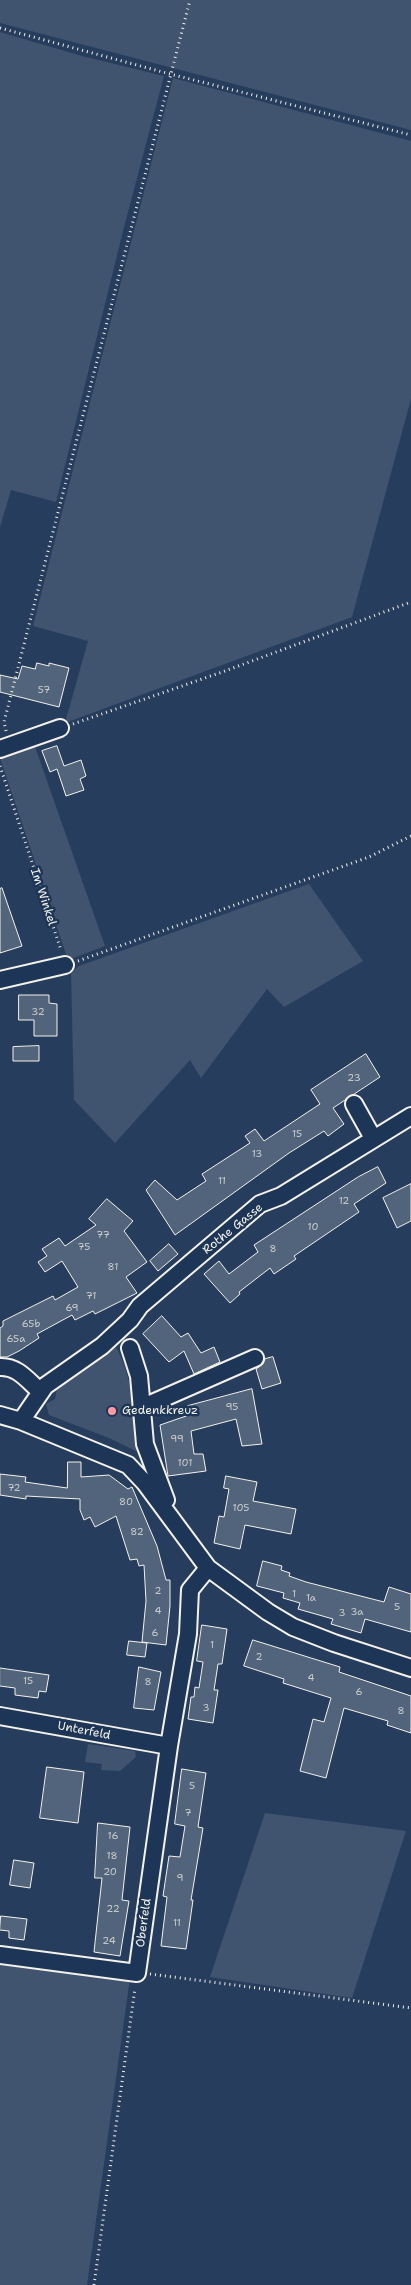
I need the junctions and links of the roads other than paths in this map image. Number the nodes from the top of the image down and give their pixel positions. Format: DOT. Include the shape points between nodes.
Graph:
graph roads {
  1 [pos="65,727"];
  2 [pos="5,748"];
  3 [pos="66,965"];
  4 [pos="0,980"];
  5 [pos="354,1104"];
  6 [pos="411,1116"];
  7 [pos="373,1138"];
  8 [pos="130,1348"];
  9 [pos="255,1358"];
  10 [pos="0,1367"];
  11 [pos="41,1392"];
  12 [pos="141,1408"];
  13 [pos="0,1415"];
  14 [pos="20,1421"];
  15 [pos="178,1528"];
  16 [pos="208,1568"];
  17 [pos="411,1668"];
  18 [pos="0,1716"];
  19 [pos="169,1746"];
  20 [pos="0,1955"];
  1 -- 2 [label="street"];
  3 -- 4 [label="street"];
  5 -- 7 [label="street"];
  6 -- 7 [label="street, Rothe Gasse"];
  7 -- 11 [label="street, Rothe Gasse" via="281,1196 260,1204 140,1306 102,1346"];
  8 -- 12 [label="street" via="139,1376"];
  9 -- 12 [label="street"];
  10 -- 11 [label="street" via="16,1370"];
  11 -- 14 [label="street"];
  12 -- 15 [label="street" via="145,1444"];
  13 -- 14 [label="street"];
  14 -- 15 [label="street" via="128,1465 146,1483"];
  15 -- 16 [label="street"];
  16 -- 17 [label="street" via="293,1627"];
  16 -- 19 [label="street, Oberfeld" via="190,1590 188,1634"];
  18 -- 19 [label="street, Unterfeld"];
  19 -- 20 [label="street, Oberfeld" via="137,1973"];
}
